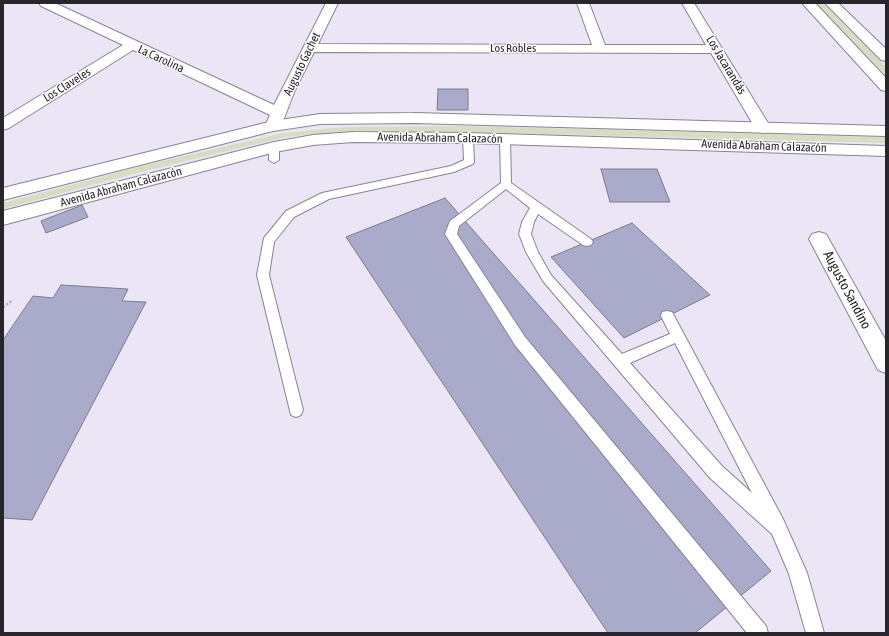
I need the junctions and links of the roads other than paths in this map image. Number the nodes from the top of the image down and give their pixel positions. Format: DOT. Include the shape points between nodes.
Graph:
graph roads {
  1 [pos="45,3"];
  2 [pos="332,3"];
  3 [pos="583,3"];
  4 [pos="688,3"];
  5 [pos="808,3"];
  6 [pos="831,3"];
  7 [pos="132,45"];
  8 [pos="310,48"];
  9 [pos="600,48"];
  10 [pos="716,49"];
  11 [pos="886,57"];
  12 [pos="886,86"];
  13 [pos="276,119"];
  14 [pos="3,125"];
  15 [pos="763,128"];
  16 [pos="886,131"];
  17 [pos="468,138"];
  18 [pos="505,139"];
  19 [pos="886,150"];
  20 [pos="506,184"];
  21 [pos="3,194"];
  22 [pos="536,208"];
  23 [pos="3,218"];
  24 [pos="819,238"];
  25 [pos="587,242"];
  26 [pos="667,316"];
  27 [pos="678,336"];
  28 [pos="620,361"];
  29 [pos="886,363"];
  30 [pos="296,410"];
  31 [pos="778,528"];
  32 [pos="759,633"];
  33 [pos="815,633"];
  1 -- 7 [label="main road, La Carolina"];
  2 -- 8 [label="main road, Augusto Gachet"];
  3 -- 9 [label="main road"];
  4 -- 10 [label="main road, Los Jacarandás"];
  5 -- 12 [label="main road"];
  6 -- 11 [label="main road"];
  7 -- 13 [label="main road, La Carolina"];
  7 -- 14 [label="main road, Los Claveles"];
  8 -- 9 [label="main road, Los Robles"];
  8 -- 13 [label="main road, Augusto Gachet"];
  9 -- 10 [label="main road, Los Robles"];
  10 -- 15 [label="main road, Los Jacarandás"];
  13 -- 15 [label="main road, Avenida Abraham Calazacón" via="414,118"];
  13 -- 21 [label="main road, Avenida Abraham Calazacón"];
  15 -- 16 [label="main road, Avenida Abraham Calazacón"];
  17 -- 18 [label="main road, Avenida Abraham Calazacón"];
  17 -- 23 [label="main road, Avenida Abraham Calazacón" via="353,137 313,140 274,153"];
  17 -- 30 [label="lane" via="469,162 454,169 326,196 290,214 268,241 263,275"];
  18 -- 19 [label="main road, Avenida Abraham Calazacón"];
  18 -- 20 [label="lane"];
  20 -- 22 [label="lane"];
  20 -- 32 [label="lane" via="454,224 451,234 520,341"];
  22 -- 25 [label="lane"];
  22 -- 28 [label="lane" via="525,234 532,252 547,278"];
  24 -- 29 [label="main road, Augusto Sandino"];
  26 -- 27 [label="lane"];
  27 -- 28 [label="lane"];
  27 -- 31 [label="lane"];
  28 -- 31 [label="lane" via="716,472"];
  31 -- 33 [label="lane" via="798,573"];
}
